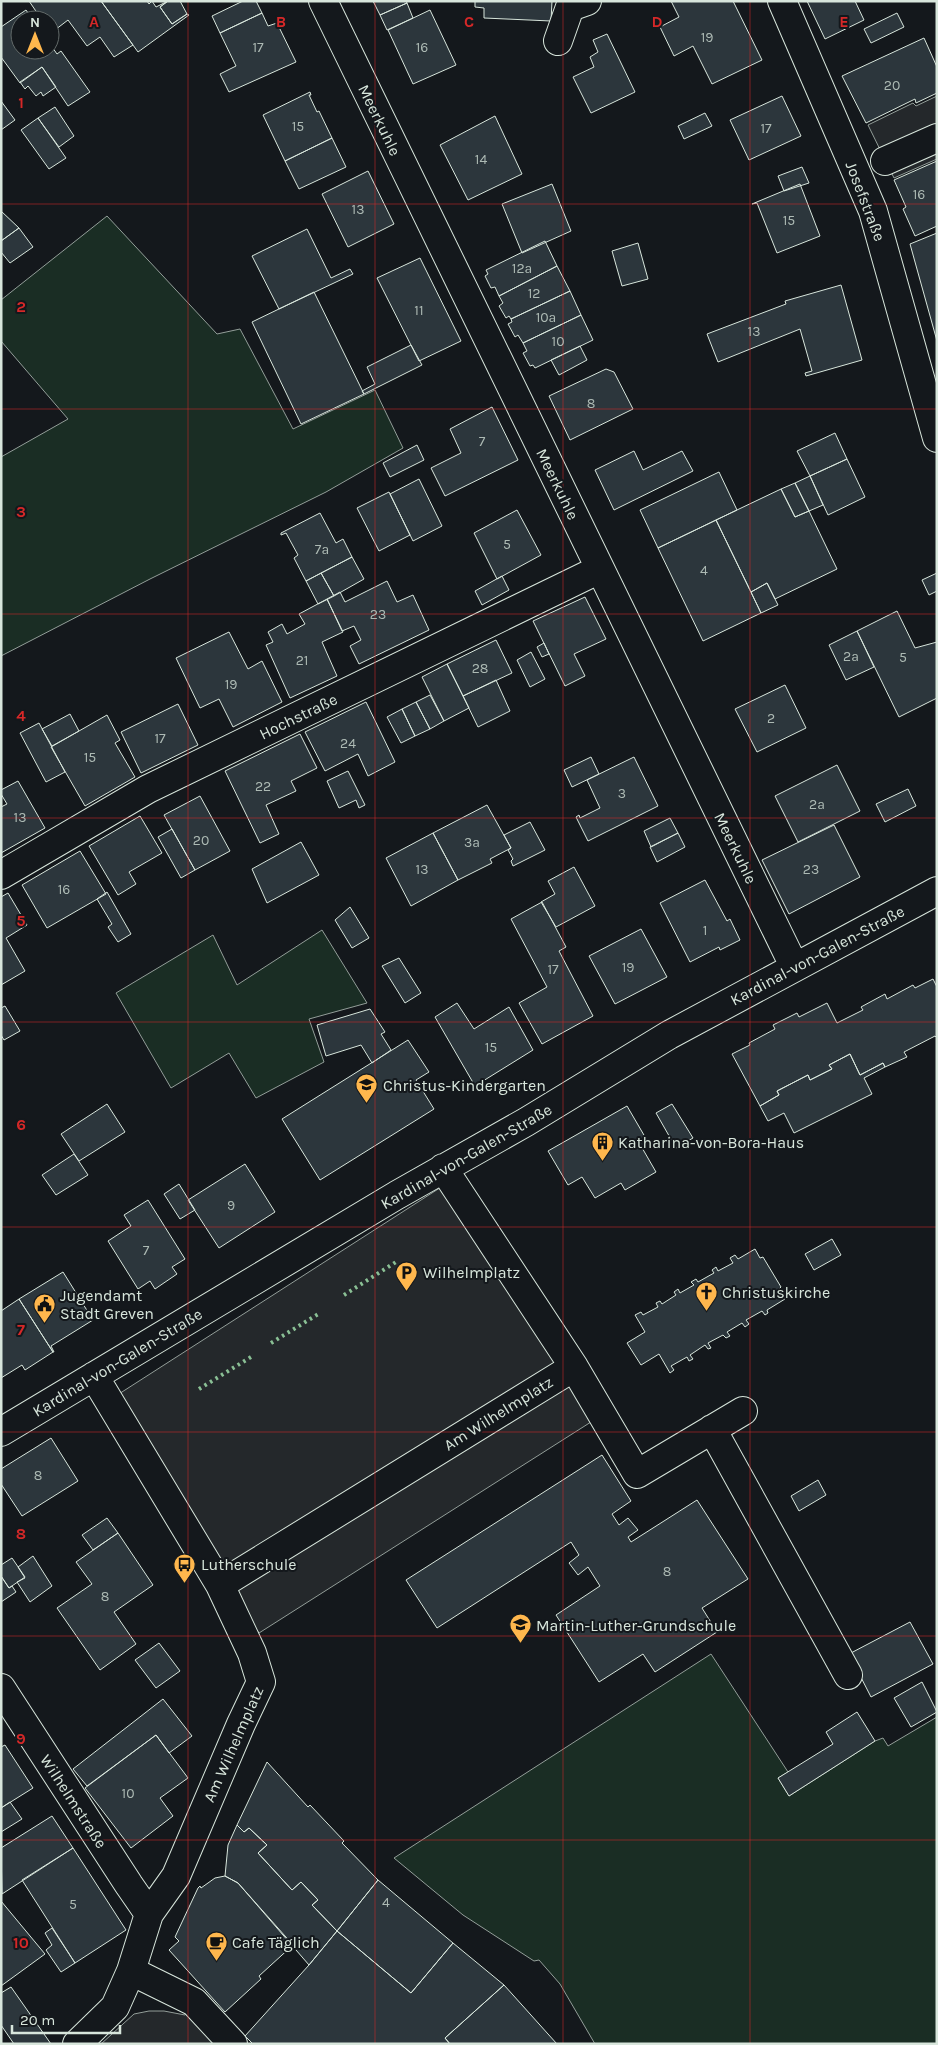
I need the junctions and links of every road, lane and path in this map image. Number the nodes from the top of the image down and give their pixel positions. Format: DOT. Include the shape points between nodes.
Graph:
graph roads {
  1 [pos="323,1"];
  2 [pos="587,1"];
  3 [pos="782,1"];
  4 [pos="558,41"];
  5 [pos="937,138"];
  6 [pos="885,161"];
  7 [pos="937,438"];
  8 [pos="600,569"];
  9 [pos="1,875"];
  10 [pos="937,891"];
  11 [pos="794,966"];
  12 [pos="443,1168"];
  13 [pos="574,1367"];
  14 [pos="94,1376"];
  15 [pos="743,1411"];
  16 [pos="712,1429"];
  17 [pos="1,1432"];
  18 [pos="220,1585"];
  19 [pos="848,1675"];
  20 [pos="1,1688"];
  21 [pos="149,1914"];
  22 [pos="132,1971"];
  23 [pos="77,2044"];
  24 [pos="233,2044"];
  1 -- 8 [label="street, Meerkuhle"];
  2 -- 4 [label="street" via="570,7"];
  3 -- 7 [label="street, Josefstraße" via="873,211"];
  5 -- 6 [label="street"];
  8 -- 9 [label="street, Hochstraße" via="148,789"];
  8 -- 11 [label="street, Meerkuhle"];
  10 -- 11 [label="street, Kardinal-von-Galen-Straße"];
  11 -- 12 [label="street, Kardinal-von-Galen-Straße" via="669,1035"];
  12 -- 13 [label="street"];
  12 -- 14 [label="street, Kardinal-von-Galen-Straße"];
  13 -- 16 [label="street" via="636,1474"];
  13 -- 18 [label="street, Am Wilhelmplatz"];
  14 -- 17 [label="street, Kardinal-von-Galen-Straße"];
  14 -- 18 [label="street, Am Wilhelmplatz"];
  15 -- 16 [label="street"];
  16 -- 19 [label="street"];
  18 -- 21 [label="street, Am Wilhelmplatz" via="262,1682 249,1705 176,1876"];
  20 -- 21 [label="street, Wilhelmstraße"];
  21 -- 22 [label="street, Am Wilhelmplatz"];
  22 -- 23 [label="street, Am Wilhelmplatz" via="115,2007"];
  22 -- 24 [label="street" via="194,2002"];
}
